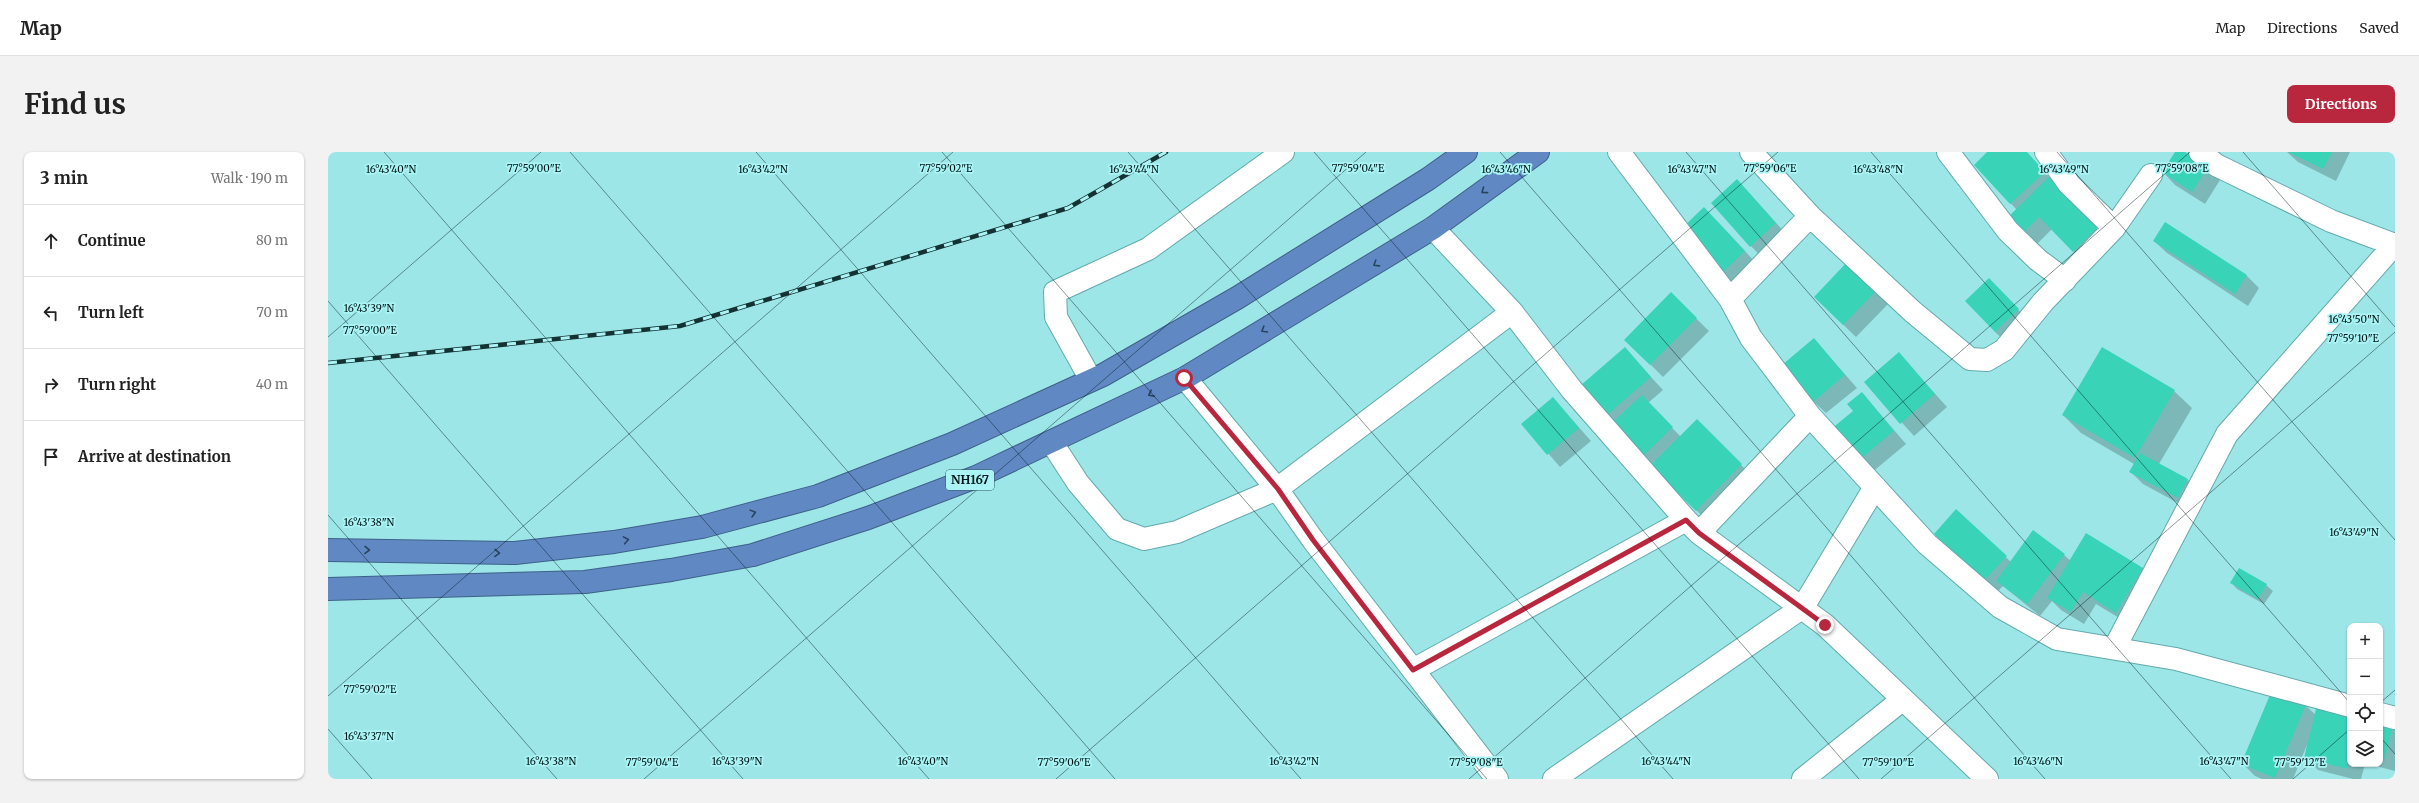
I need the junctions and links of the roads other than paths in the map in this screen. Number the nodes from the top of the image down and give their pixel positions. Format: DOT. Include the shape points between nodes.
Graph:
graph roads {
  1 [pos="1283,152"];
  2 [pos="1466,152"];
  3 [pos="1538,152"];
  4 [pos="1619,152"];
  5 [pos="1751,152"];
  6 [pos="1948,152"];
  7 [pos="2046,152"];
  8 [pos="2200,152"];
  9 [pos="2151,175"];
  10 [pos="1810,216"];
  11 [pos="1433,228"];
  12 [pos="2114,228"];
  13 [pos="2395,244"];
  14 [pos="2065,280"];
  15 [pos="1730,299"];
  16 [pos="1512,312"];
  17 [pos="1184,378"];
  18 [pos="1091,380"];
  19 [pos="1810,416"];
  20 [pos="1052,443"];
  21 [pos="1875,487"];
  22 [pos="1278,489"];
  23 [pos="1693,527"];
  24 [pos="328,550"];
  25 [pos="328,589"];
  26 [pos="1803,607"];
  27 [pos="2115,647"];
  28 [pos="1413,670"];
  29 [pos="1902,700"];
  30 [pos="2347,705"];
  31 [pos="2383,715"];
  32 [pos="2395,718"];
  33 [pos="1497,779"];
  34 [pos="1554,779"];
  35 [pos="1803,779"];
  36 [pos="1987,779"];
  1 -- 18 [label="street" via="1148,249 1054,292 1056,317"];
  2 -- 18 [label="highway" via="1428,179 1237,298"];
  3 -- 11 [label="highway, NH167, one-way"];
  4 -- 15 [label="street"];
  5 -- 10 [label="street"];
  6 -- 14 [label="street" via="2008,231 2038,260"];
  7 -- 12 [label="street" via="2069,184"];
  8 -- 13 [label="street" via="2216,165 2331,221"];
  9 -- 12 [label="street"];
  10 -- 14 [label="street" via="1913,312 1970,359 1987,360 2004,350 2043,302"];
  10 -- 15 [label="street"];
  11 -- 16 [label="street"];
  11 -- 17 [label="highway, NH167, one-way"];
  12 -- 14 [label="street"];
  13 -- 27 [label="street" via="2227,434"];
  15 -- 19 [label="street" via="1751,338"];
  16 -- 22 [label="street"];
  16 -- 23 [label="street" via="1572,390"];
  17 -- 20 [label="highway, NH167, one-way"];
  17 -- 22 [label="street"];
  24 -- 18 [label="highway, one-way" via="515,553 614,542 702,527 818,496 952,444"];
  19 -- 21 [label="street"];
  19 -- 23 [label="street"];
  20 -- 22 [label="street" via="1078,483 1117,529 1144,539 1177,532"];
  20 -- 25 [label="highway, NH167" via="976,477 868,518 753,554 671,570 585,582"];
  21 -- 26 [label="street"];
  21 -- 27 [label="street" via="1927,544 2000,607 2057,639"];
  22 -- 28 [label="street" via="1313,540"];
  23 -- 26 [label="street"];
  23 -- 28 [label="street"];
  26 -- 29 [label="street"];
  26 -- 34 [label="street"];
  27 -- 30 [label="street" via="2176,659"];
  28 -- 33 [label="street"];
  29 -- 35 [label="street"];
  29 -- 36 [label="street"];
  31 -- 32 [label="street"];
}
